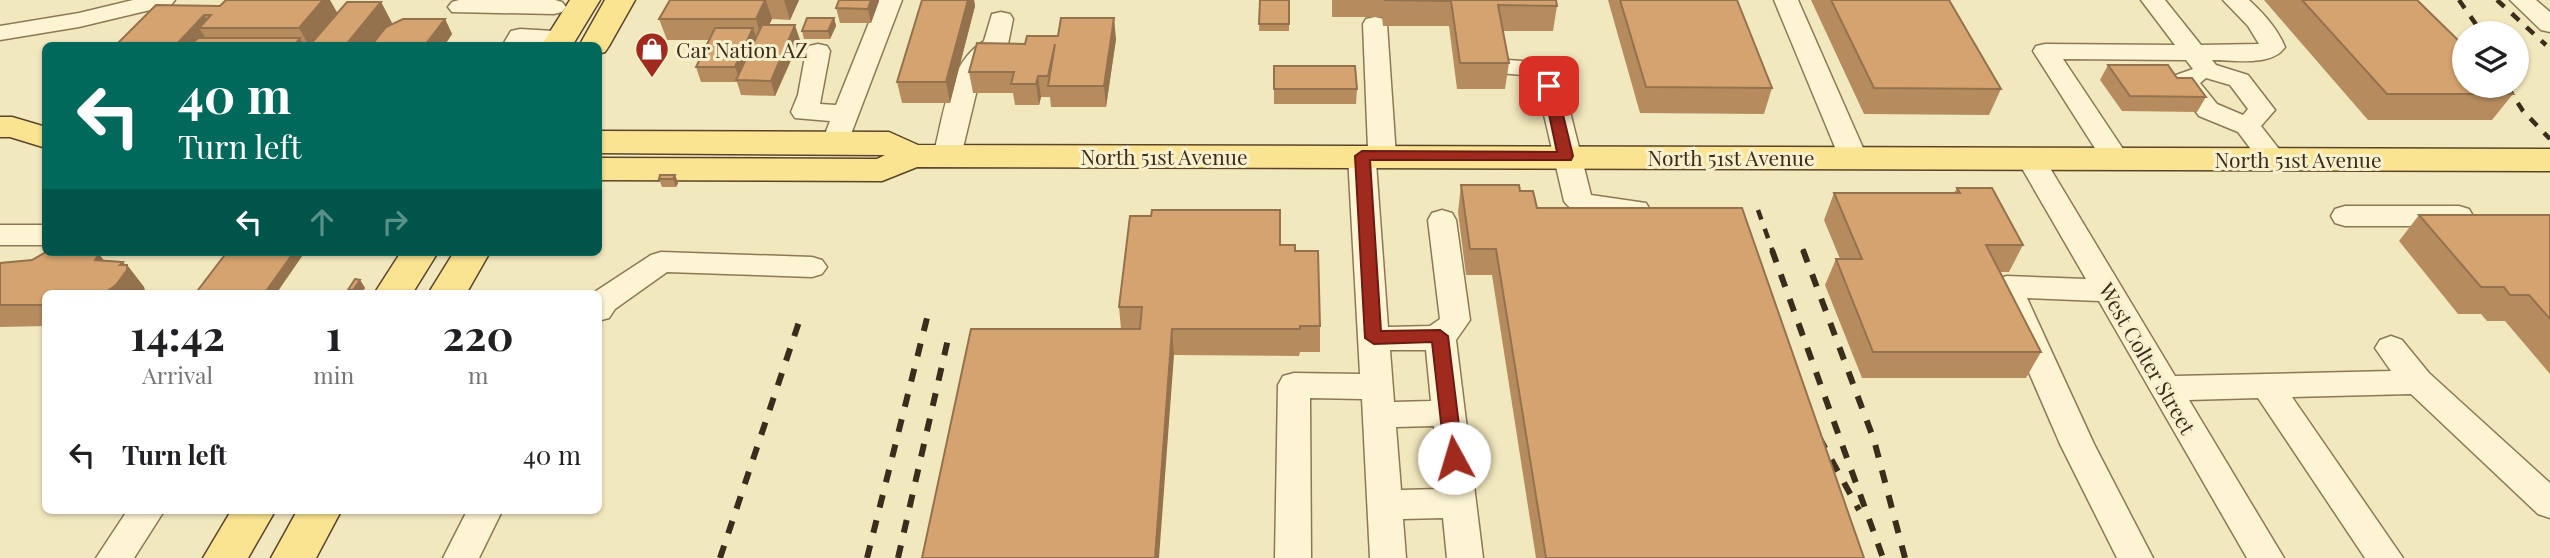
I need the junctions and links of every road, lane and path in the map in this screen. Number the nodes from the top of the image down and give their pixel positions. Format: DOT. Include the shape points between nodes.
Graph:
graph roads {
  1 [pos="163,0"];
  2 [pos="621,0"];
  3 [pos="890,0"];
  4 [pos="1786,0"];
  5 [pos="2153,0"];
  6 [pos="2235,0"];
  7 [pos="2522,0"];
  8 [pos="569,3"];
  9 [pos="460,7"];
  10 [pos="1002,19"];
  11 [pos="1375,24"];
  12 [pos="2550,25"];
  13 [pos="0,33"];
  14 [pos="559,41"];
  15 [pos="516,42"];
  16 [pos="596,42"];
  17 [pos="818,51"];
  18 [pos="2200,61"];
  19 [pos="1508,68"];
  20 [pos="2247,126"];
  21 [pos="0,127"];
  22 [pos="841,128"];
  23 [pos="42,137"];
  24 [pos="602,142"];
  25 [pos="0,151"];
  26 [pos="42,152"];
  27 [pos="912,156"];
  28 [pos="947,156"];
  29 [pos="1372,156"];
  30 [pos="1566,156"];
  31 [pos="1853,157"];
  32 [pos="2030,158"];
  33 [pos="2115,158"];
  34 [pos="2272,159"];
  35 [pos="2550,160"];
  36 [pos="602,169"];
  37 [pos="1667,210"];
  38 [pos="2345,216"];
  39 [pos="2482,216"];
  40 [pos="1442,220"];
  41 [pos="0,235"];
  42 [pos="42,235"];
  43 [pos="417,256"];
  44 [pos="470,256"];
  45 [pos="811,267"];
  46 [pos="396,290"];
  47 [pos="449,290"];
  48 [pos="2108,291"];
  49 [pos="602,304"];
  50 [pos="1440,336"];
  51 [pos="1374,338"];
  52 [pos="2391,348"];
  53 [pos="2418,382"];
  54 [pos="2266,385"];
  55 [pos="2166,388"];
  56 [pos="1378,401"];
  57 [pos="1449,413"];
  58 [pos="1459,503"];
  59 [pos="2550,504"];
  60 [pos="1384,505"];
  61 [pos="144,514"];
  62 [pos="252,514"];
  63 [pos="318,514"];
  64 [pos="483,514"];
  65 [pos="114,558"];
  66 [pos="225,558"];
  67 [pos="293,558"];
  68 [pos="461,558"];
  69 [pos="1293,558"];
  70 [pos="1388,558"];
  71 [pos="1465,558"];
  72 [pos="2134,558"];
  73 [pos="2266,558"];
  74 [pos="2385,558"];
  1 -- 13 [label="street"];
  2 -- 16 [label="main road"];
  3 -- 22 [label="street"];
  4 -- 31 [label="street"];
  5 -- 18 [label="street"];
  6 -- 18 [label="street" via="2257,21 2273,47"];
  7 -- 12 [label="street"];
  8 -- 9 [label="street"];
  8 -- 14 [label="main road"];
  10 -- 28 [label="street" via="996,44 979,55 968,73"];
  11 -- 29 [label="street"];
  14 -- 15 [label="street" via="520,36"];
  17 -- 22 [label="street" via="804,113"];
  18 -- 20 [label="street" via="2239,80 2262,110"];
  18 -- 20 [label="street" via="2185,80 2208,110"];
  18 -- 33 [label="street" via="2045,51"];
  19 -- 30 [label="street" via="1546,68"];
  20 -- 34 [label="street"];
  21 -- 23 [label="main road"];
  22 -- 24 [label="main road, North 51st Avenue"];
  22 -- 27 [label="main road, North 51st Avenue" via="889,143"];
  25 -- 26 [label="main road"];
  27 -- 28 [label="main road, North 51st Avenue"];
  27 -- 36 [label="main road, North 51st Avenue" via="882,170"];
  28 -- 29 [label="main road, North 51st Avenue"];
  29 -- 30 [label="main road, North 51st Avenue"];
  29 -- 51 [label="street"];
  30 -- 31 [label="main road, North 51st Avenue"];
  30 -- 37 [label="street" via="1575,195 1582,204"];
  31 -- 32 [label="main road, North 51st Avenue"];
  32 -- 33 [label="main road, North 51st Avenue"];
  32 -- 48 [label="street, West Colter Street"];
  33 -- 34 [label="main road, North 51st Avenue"];
  34 -- 35 [label="main road, North 51st Avenue"];
  38 -- 39 [label="street"];
  40 -- 50 [label="street" via="1455,320 1451,330"];
  41 -- 42 [label="street"];
  43 -- 46 [label="main road"];
  44 -- 47 [label="main road"];
  45 -- 49 [label="street" via="661,262"];
  48 -- 55 [label="street, West Colter Street"];
  48 -- 72 [label="street" via="2007,287"];
  50 -- 51 [label="street"];
  50 -- 57 [label="street"];
  51 -- 56 [label="street"];
  52 -- 53 [label="street"];
  53 -- 54 [label="street"];
  53 -- 59 [label="street"];
  54 -- 55 [label="street"];
  54 -- 74 [label="street"];
  55 -- 73 [label="street, West Colter Street"];
  56 -- 57 [label="street"];
  56 -- 60 [label="street"];
  56 -- 69 [label="street" via="1294,385"];
  57 -- 58 [label="street"];
  58 -- 60 [label="street"];
  58 -- 71 [label="street"];
  60 -- 70 [label="street"];
  61 -- 65 [label="street"];
  62 -- 66 [label="main road"];
  63 -- 67 [label="main road"];
  64 -- 68 [label="street"];
}
